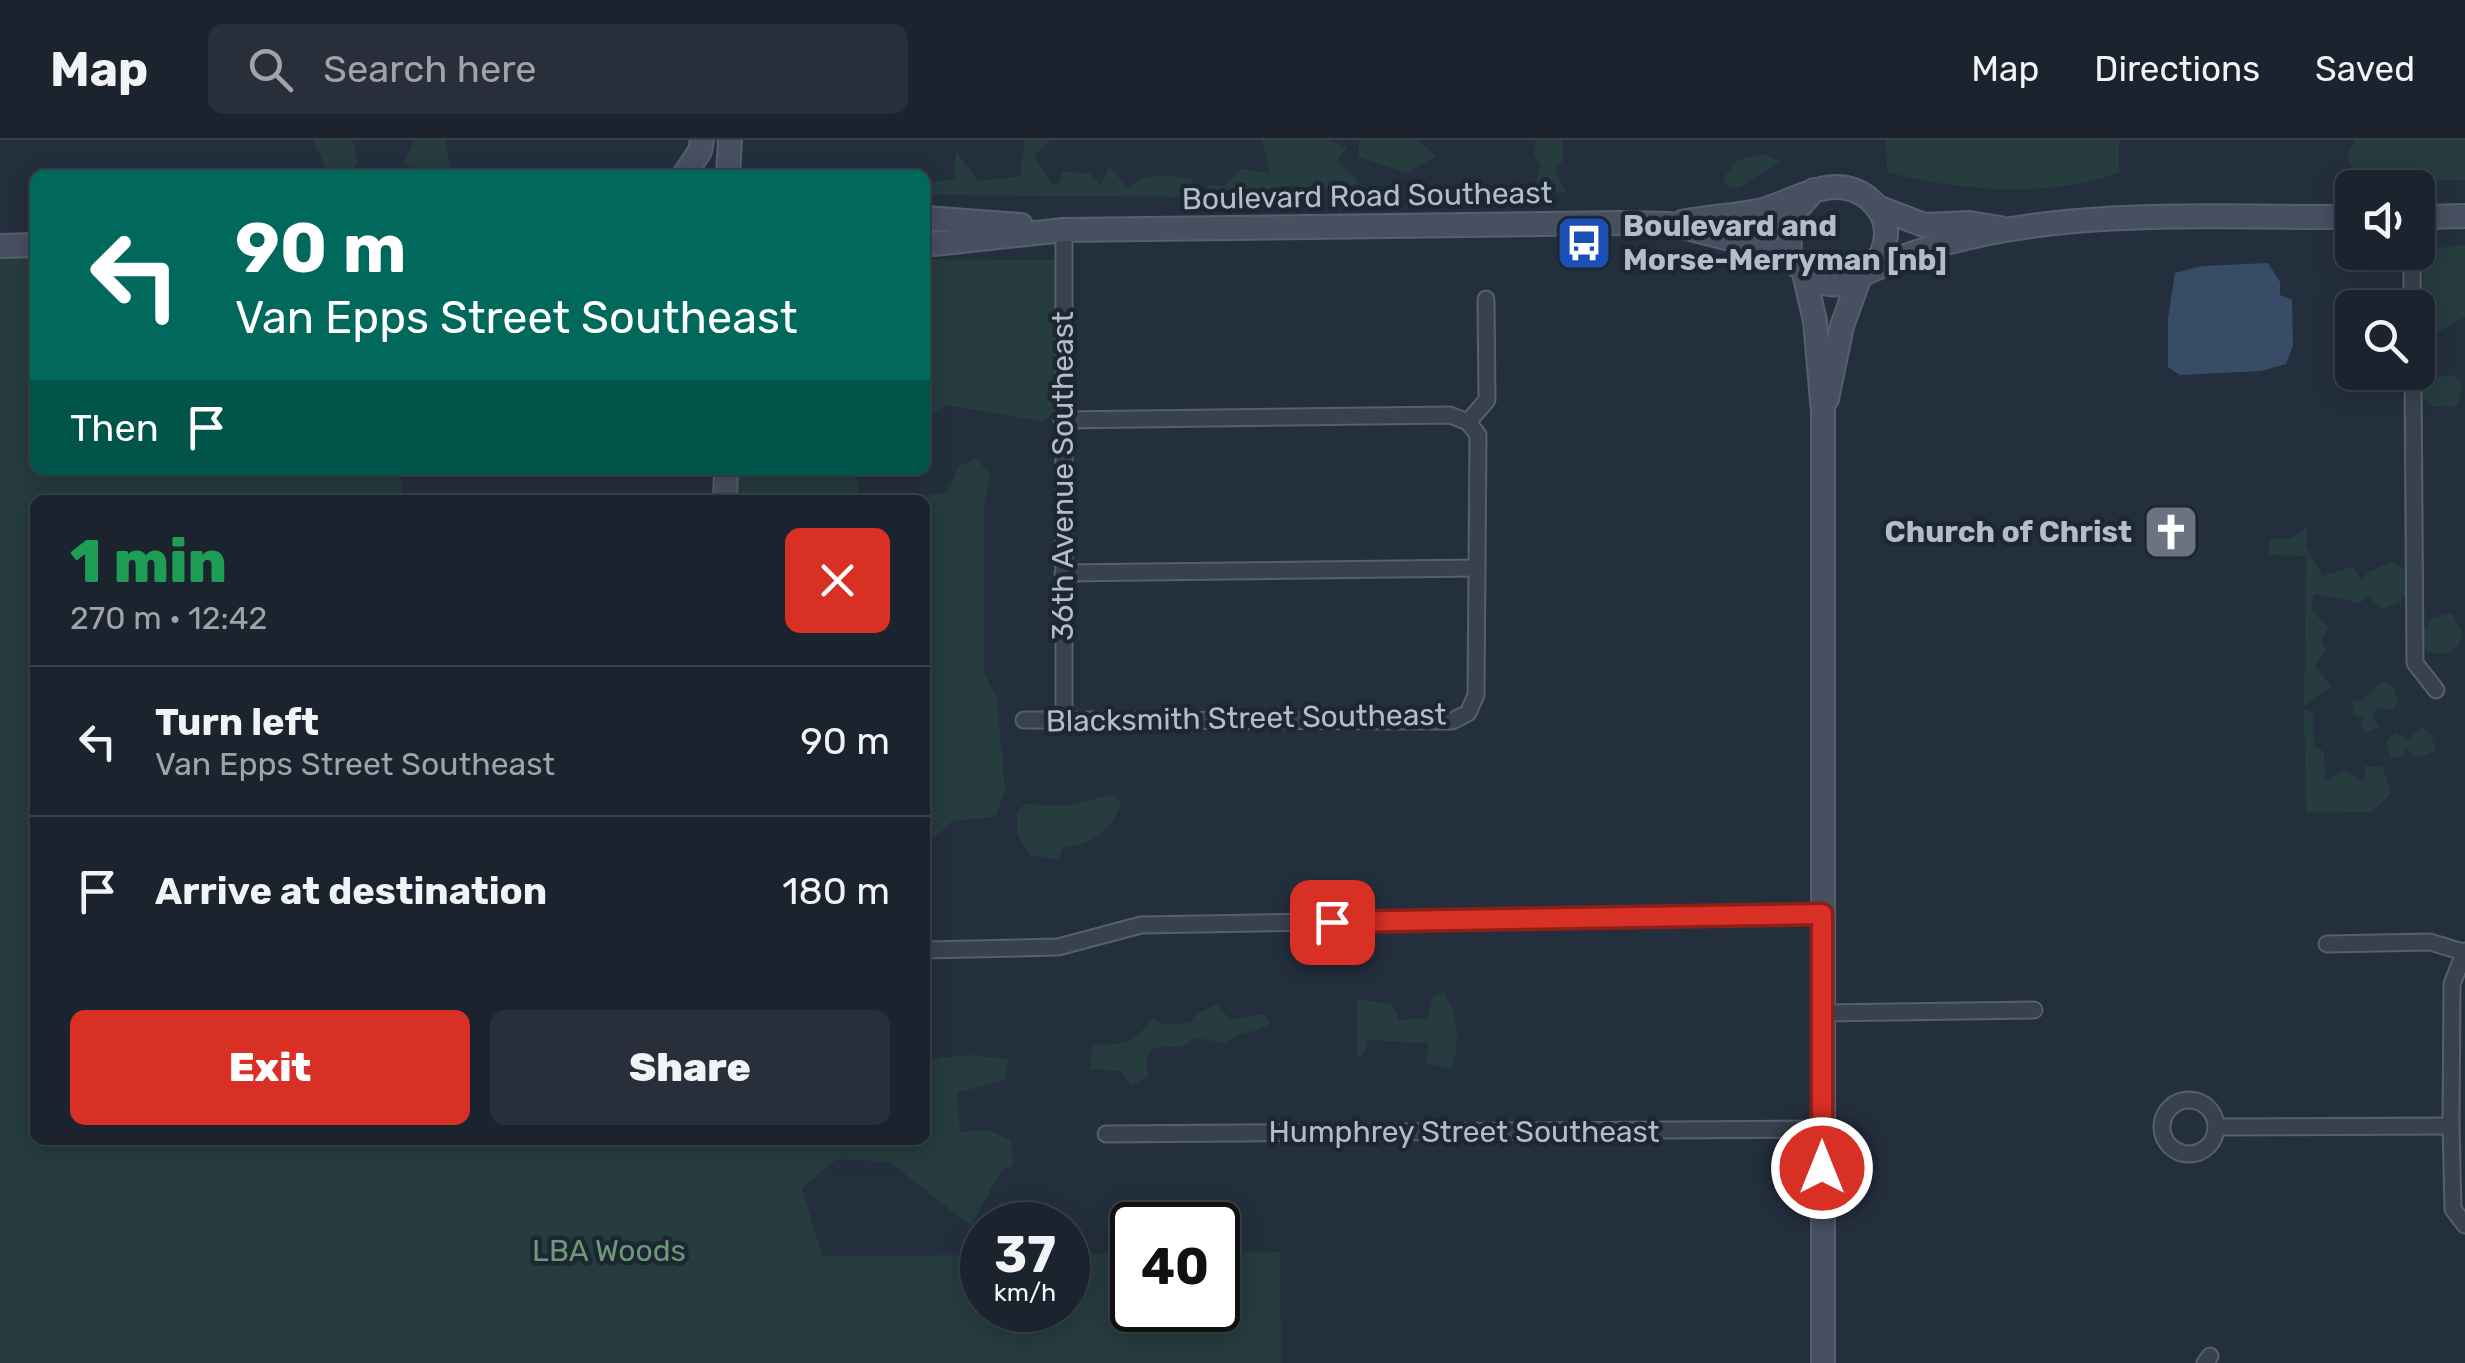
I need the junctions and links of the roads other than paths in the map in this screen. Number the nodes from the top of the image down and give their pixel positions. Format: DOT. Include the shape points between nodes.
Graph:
graph roads {
  1 [pos="702,140"];
  2 [pos="730,140"];
  3 [pos="687,170"];
  4 [pos="728,170"];
  5 [pos="1814,190"];
  6 [pos="1877,207"];
  7 [pos="2465,216"];
  8 [pos="2335,217"];
  9 [pos="2435,217"];
  10 [pos="930,218"];
  11 [pos="1670,224"];
  12 [pos="2004,229"];
  13 [pos="1064,230"];
  14 [pos="930,244"];
  15 [pos="30,245"];
  16 [pos="0,246"];
  17 [pos="1797,264"];
  18 [pos="1865,275"];
  19 [pos="1486,299"];
  20 [pos="2413,390"];
  21 [pos="1823,412"];
  22 [pos="1062,420"];
  23 [pos="1468,422"];
  24 [pos="1477,568"];
  25 [pos="1063,573"];
  26 [pos="2436,690"];
  27 [pos="1024,720"];
  28 [pos="1064,722"];
  29 [pos="1822,914"];
  30 [pos="2327,944"];
  31 [pos="930,950"];
  32 [pos="2464,952"];
  33 [pos="2034,1010"];
  34 [pos="1822,1013"];
  35 [pos="2216,1126"];
  36 [pos="2450,1126"];
  37 [pos="1822,1129"];
  38 [pos="1106,1134"];
  39 [pos="2465,1225"];
  40 [pos="1823,1363"];
  1 -- 3 [label="street"];
  2 -- 4 [label="street"];
  5 -- 6 [label="street" via="1846,188"];
  5 -- 11 [label="street, Boulevard Road Southeast" via="1772,208"];
  5 -- 17 [label="street" via="1790,219"];
  6 -- 12 [label="street" via="1924,225"];
  6 -- 18 [label="street" via="1885,241"];
  7 -- 9 [label="street"];
  8 -- 12 [label="street" via="2140,216"];
  10 -- 13 [label="street, Boulevard Road Southeast"];
  11 -- 13 [label="street, Boulevard Road Southeast"];
  11 -- 17 [label="street, Boulevard Road Southeast" via="1746,240"];
  12 -- 18 [label="street" via="1910,252"];
  13 -- 14 [label="street, Boulevard Road Southeast"];
  13 -- 22 [label="street, 36th Avenue Southeast"];
  15 -- 16 [label="street"];
  17 -- 18 [label="street" via="1836,285"];
  17 -- 21 [label="street" via="1815,321"];
  18 -- 21 [label="street" via="1842,326"];
  19 -- 23 [label="street" via="1486,400"];
  20 -- 26 [label="street" via="2415,663"];
  21 -- 29 [label="street"];
  22 -- 23 [label="street" via="1450,415"];
  22 -- 25 [label="street, 36th Avenue Southeast"];
  23 -- 24 [label="street" via="1478,435"];
  24 -- 25 [label="street"];
  24 -- 28 [label="street, Blacksmith Street Southeast" via="1476,695 1468,713 1452,721"];
  25 -- 28 [label="street, 36th Avenue Southeast"];
  27 -- 28 [label="street, Blacksmith Street Southeast"];
  29 -- 31 [label="street" via="1141,925 1058,946"];
  29 -- 34 [label="street"];
  30 -- 32 [label="street" via="2430,942"];
  32 -- 36 [label="street" via="2452,984"];
  33 -- 34 [label="street"];
  34 -- 37 [label="street"];
  35 -- 36 [label="street"];
  36 -- 39 [label="street" via="2453,1209"];
  37 -- 38 [label="street, Humphrey Street Southeast"];
  37 -- 40 [label="street"];
}
